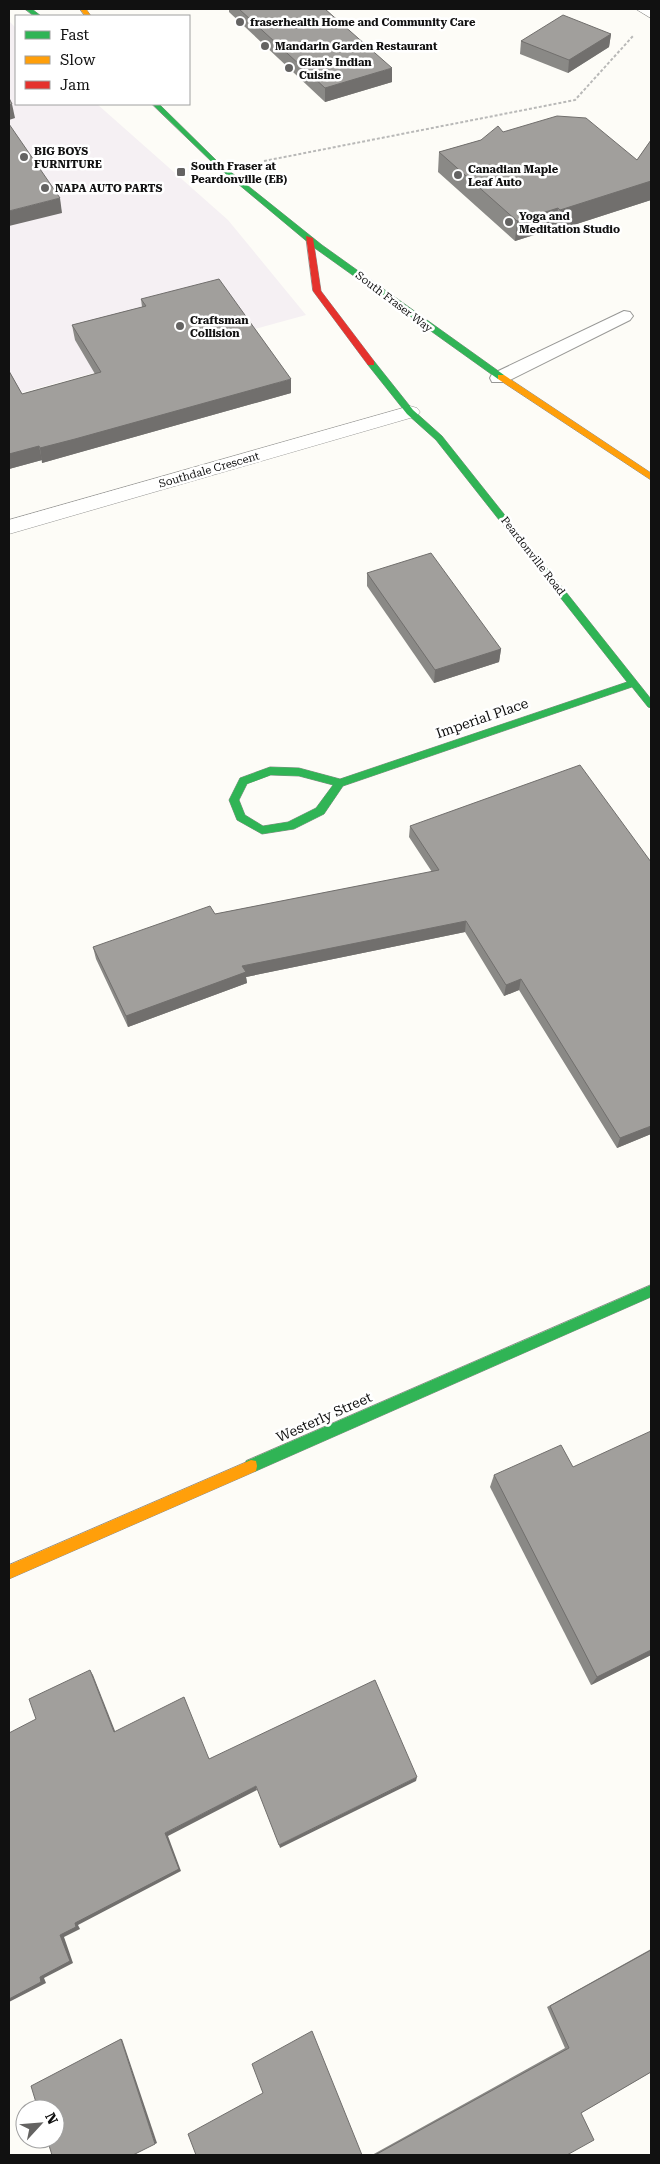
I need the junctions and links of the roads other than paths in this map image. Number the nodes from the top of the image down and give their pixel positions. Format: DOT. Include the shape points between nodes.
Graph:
graph roads {
  1 [pos="644,9"];
  2 [pos="651,13"];
  3 [pos="156,105"];
  4 [pos="309,238"];
  5 [pos="624,316"];
  6 [pos="499,378"];
  7 [pos="410,412"];
  8 [pos="651,477"];
  9 [pos="9,527"];
  10 [pos="634,684"];
  11 [pos="651,705"];
  12 [pos="340,783"];
  13 [pos="651,1291"];
  14 [pos="9,1572"];
  1 -- 2 [label="street"];
  3 -- 4 [label="street, South Fraser Way" via="224,169"];
  4 -- 6 [label="street, South Fraser Way" via="401,309"];
  4 -- 7 [label="street, Peardonville Road" via="317,291"];
  5 -- 6 [label="lane"];
  6 -- 8 [label="street, South Fraser Way"];
  7 -- 9 [label="street, Southdale Crescent"];
  7 -- 10 [label="street, Peardonville Road" via="439,438"];
  10 -- 11 [label="street, Peardonville Road"];
  10 -- 12 [label="street, Imperial Place"];
  12 -- 12 [label="street" via="320,811 290,826 262,830 241,817 234,800 243,781 270,771 299,772"];
  13 -- 14 [label="street, Westerly Street"];
}
